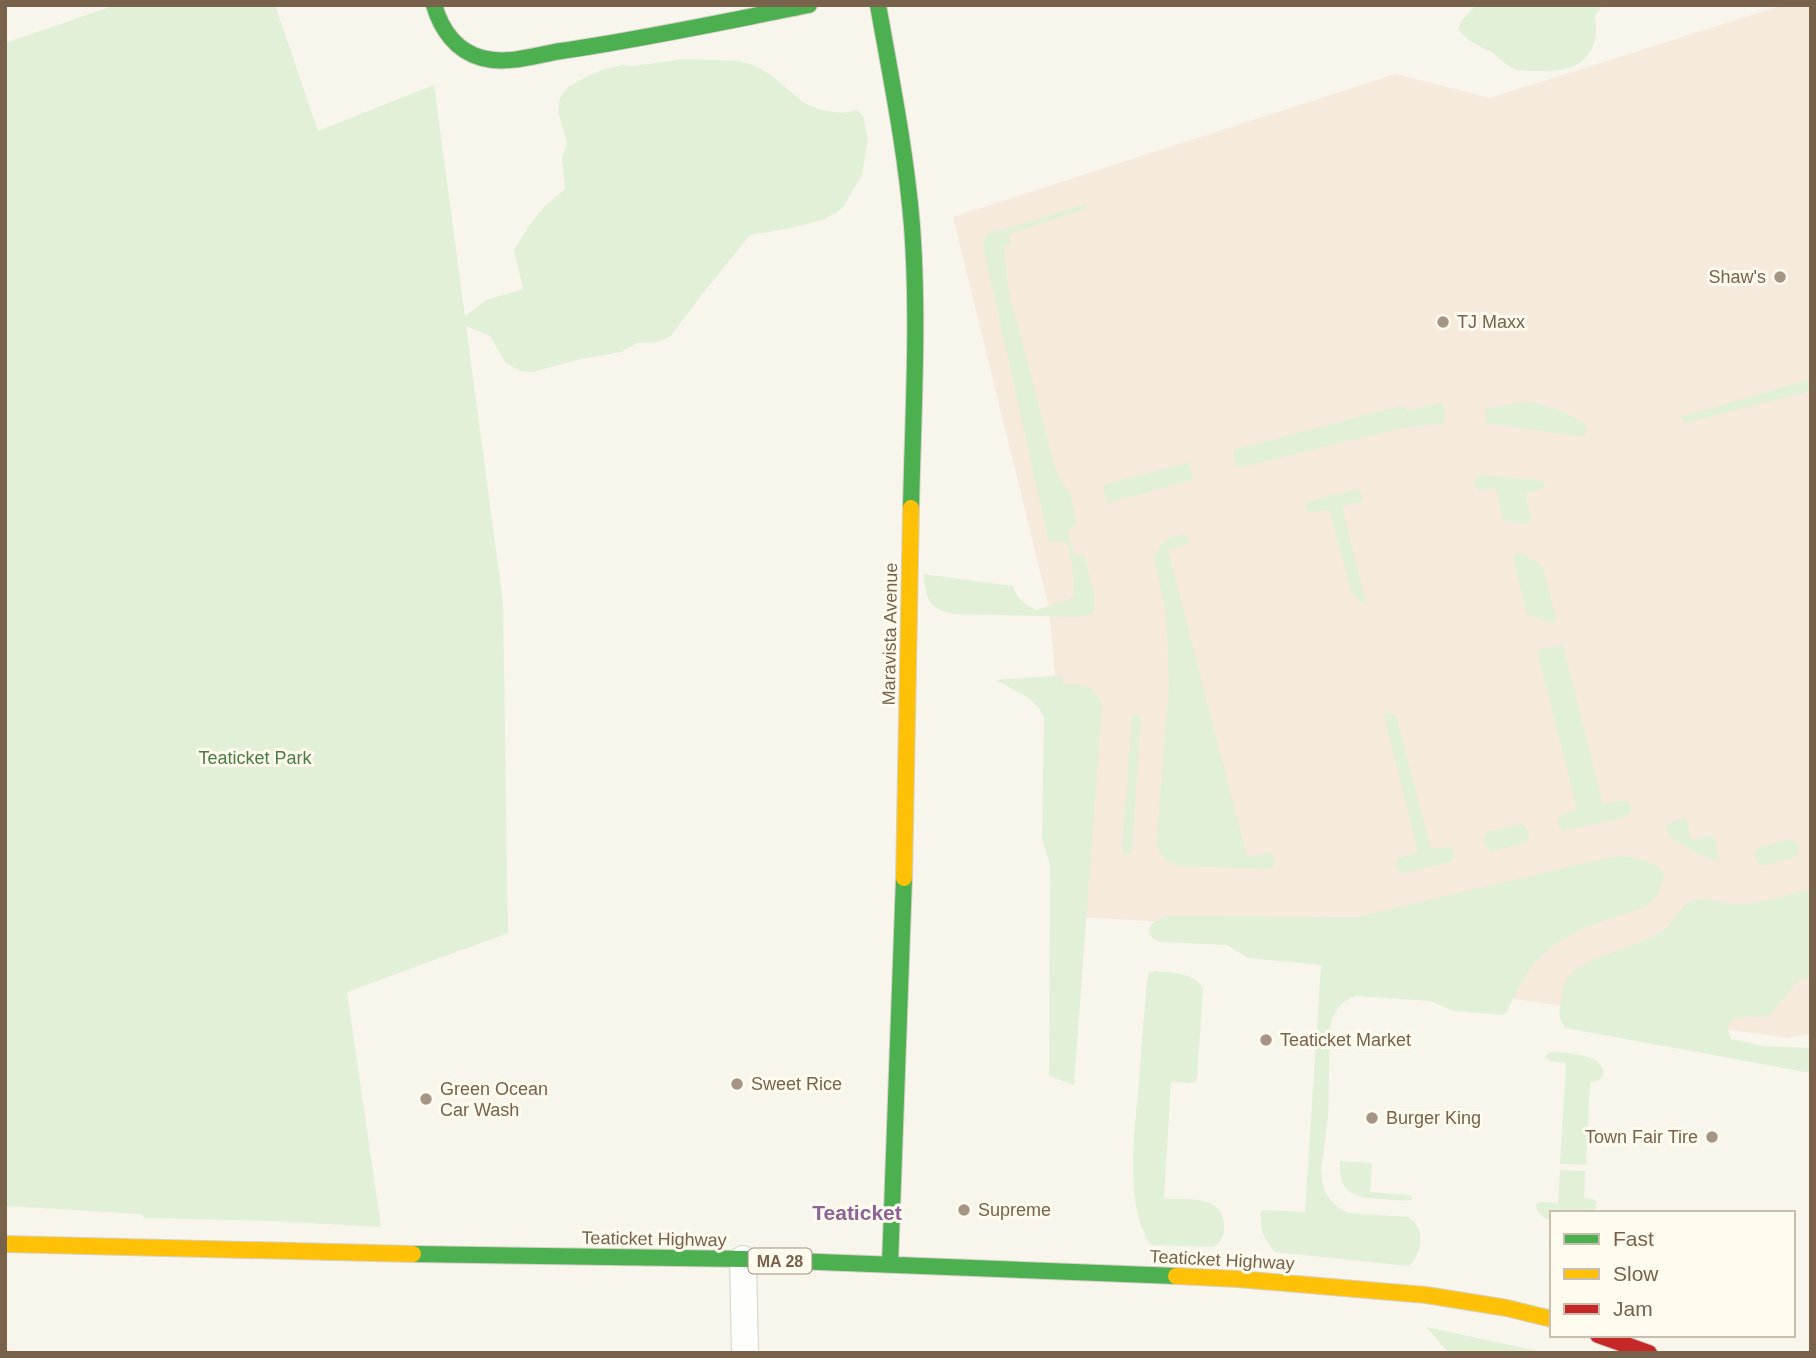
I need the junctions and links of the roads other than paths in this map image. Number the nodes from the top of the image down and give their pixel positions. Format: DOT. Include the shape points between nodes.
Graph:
graph roads {
  1 [pos="434,5"];
  2 [pos="809,5"];
  3 [pos="878,5"];
  4 [pos="5,1244"];
  5 [pos="743,1259"];
  6 [pos="890,1265"];
  7 [pos="1550,1319"];
  8 [pos="1604,1337"];
  9 [pos="745,1353"];
  10 [pos="1649,1353"];
  1 -- 2 [label="main road" via="438,22 463,50 496,61"];
  3 -- 6 [label="main road, Maravista Avenue" via="907,180 914,289 906,844"];
  4 -- 5 [label="main road, Teaticket Highway / MA 28"];
  5 -- 6 [label="main road, Teaticket Highway / MA 28"];
  5 -- 9 [label="street"];
  6 -- 7 [label="main road, Teaticket Highway / MA 28" via="1225,1278 1373,1289 1507,1308"];
  8 -- 10 [label="main road"];
}
